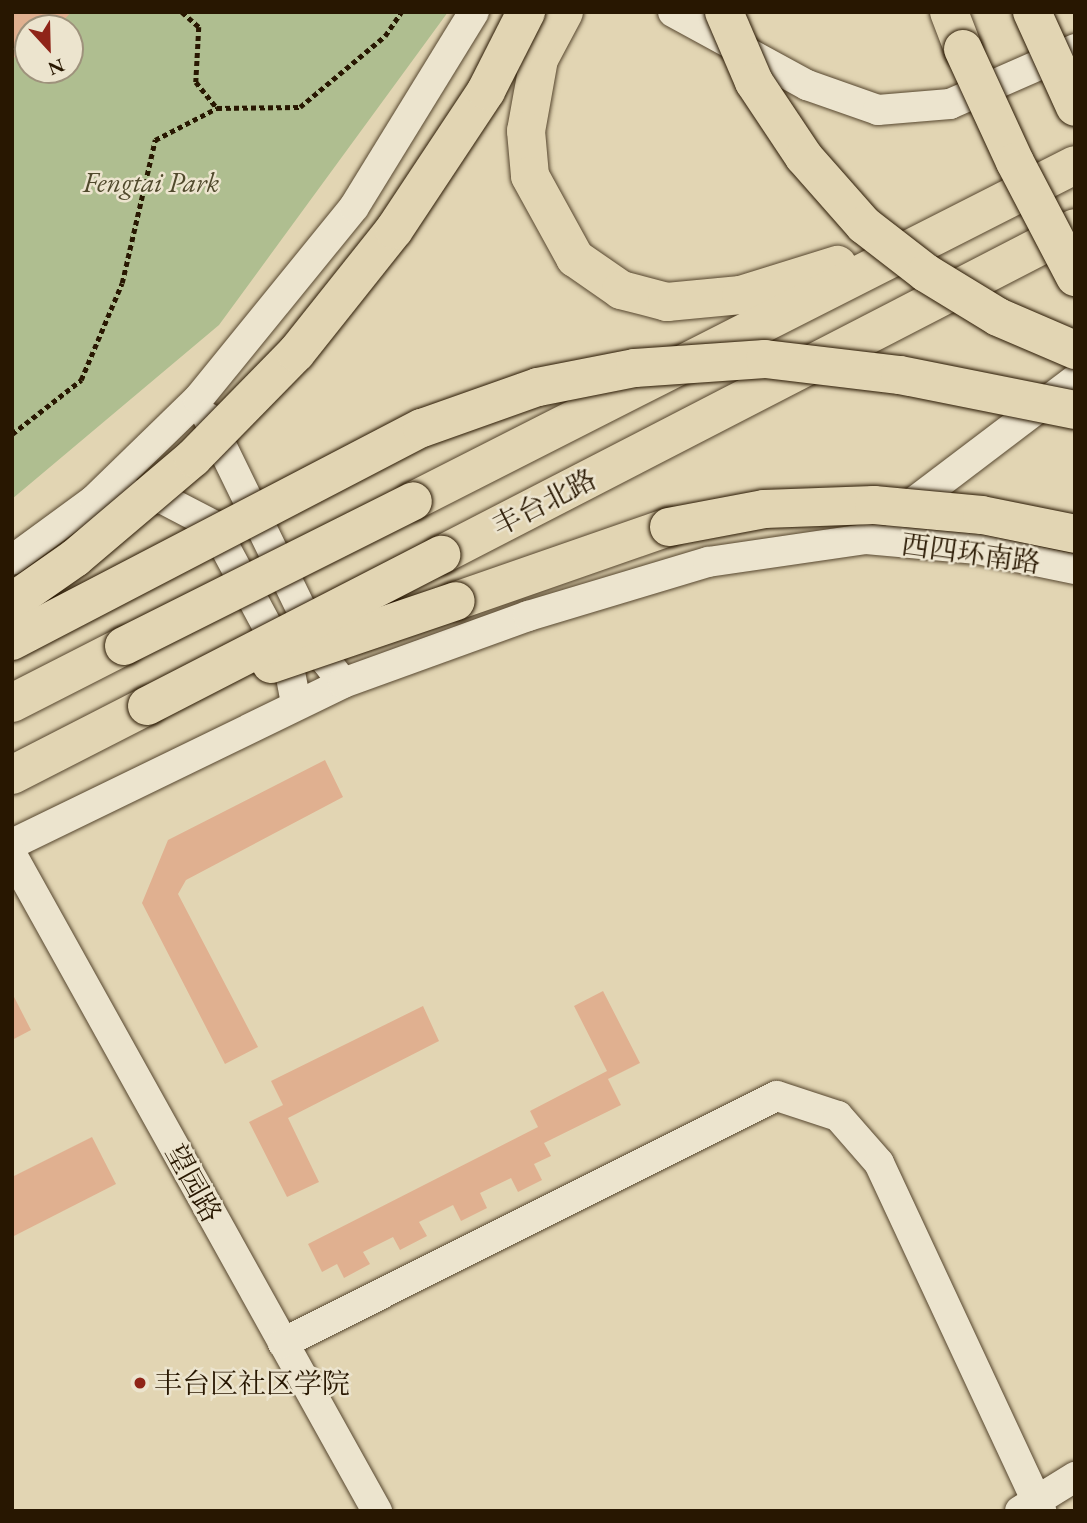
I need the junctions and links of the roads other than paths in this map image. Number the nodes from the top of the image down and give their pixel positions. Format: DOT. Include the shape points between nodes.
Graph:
graph roads {
  1 [pos="474,12"];
  2 [pos="526,12"];
  3 [pos="564,12"];
  4 [pos="673,12"];
  5 [pos="724,12"];
  6 [pos="949,12"];
  7 [pos="1032,12"];
  8 [pos="1075,48"];
  9 [pos="1075,107"];
  10 [pos="1075,165"];
  11 [pos="1075,228"];
  12 [pos="946,231"];
  13 [pos="1075,277"];
  14 [pos="1075,350"];
  15 [pos="1075,380"];
  16 [pos="198,399"];
  17 [pos="1075,410"];
  18 [pos="94,500"];
  19 [pos="1075,534"];
  20 [pos="866,539"];
  21 [pos="12,560"];
  22 [pos="1075,569"];
  23 [pos="12,602"];
  24 [pos="12,641"];
  25 [pos="343,683"];
  26 [pos="12,703"];
  27 [pos="296,704"];
  28 [pos="147,706"];
  29 [pos="12,775"];
  30 [pos="12,844"];
  31 [pos="12,855"];
  32 [pos="283,1343"];
  33 [pos="1075,1477"];
  34 [pos="1032,1508"];
  35 [pos="377,1511"];
  1 -- 16 [label="street" via="354,207"];
  2 -- 23 [label="highway, bridge" via="486,90 394,230 296,353 192,458 75,558"];
  3 -- 12 [label="highway" via="540,59 526,131 530,176 575,258 621,290 667,303 741,295"];
  4 -- 8 [label="street" via="807,85 878,110 950,104"];
  5 -- 14 [label="highway, bridge" via="754,82 804,157 864,225 926,273 998,317"];
  6 -- 13 [label="highway, bridge" via="1015,162"];
  7 -- 9 [label="highway, bridge"];
  10 -- 12 [label="highway"];
  11 -- 28 [label="highway, 丰台北路, bridge"];
  12 -- 26 [label="highway, bridge"];
  15 -- 20 [label="street"];
  16 -- 18 [label="street"];
  16 -- 25 [label="street" via="327,662"];
  17 -- 24 [label="highway, bridge" via="900,376 765,359 635,368 538,387 422,428"];
  18 -- 21 [label="street"];
  18 -- 27 [label="street" via="127,494 163,499 213,525 289,667"];
  19 -- 28 [label="highway, bridge" via="982,515 874,505 764,509 669,527"];
  20 -- 22 [label="street, 西四环南路" via="978,549"];
  20 -- 25 [label="street" via="708,562 528,616"];
  25 -- 27 [label="street"];
  27 -- 30 [label="street"];
  28 -- 29 [label="highway, 丰台北路"];
  31 -- 32 [label="street, 望园路"];
  32 -- 34 [label="street" via="777,1096 838,1116 879,1163"];
  32 -- 35 [label="street, 望园路"];
  33 -- 34 [label="street"];
}
